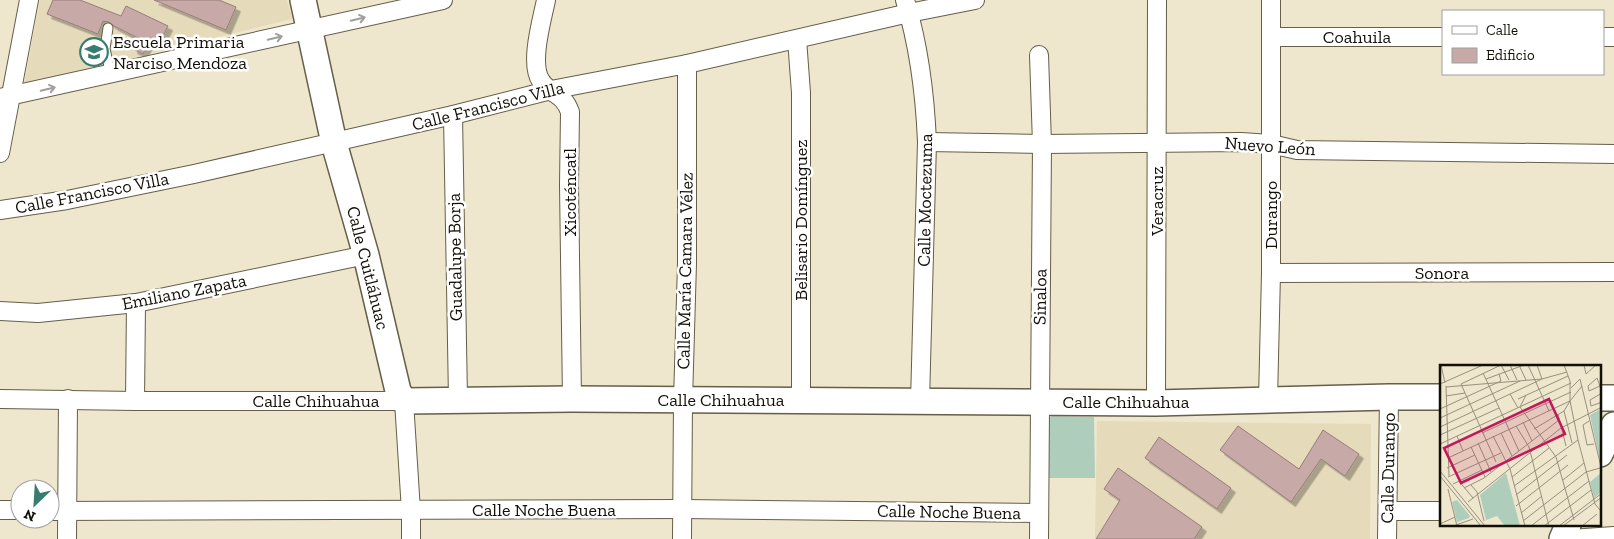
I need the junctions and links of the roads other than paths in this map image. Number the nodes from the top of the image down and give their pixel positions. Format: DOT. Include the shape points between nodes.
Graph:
graph roads {
  1 [pos="29,0"];
  2 [pos="303,0"];
  3 [pos="443,0"];
  4 [pos="546,0"];
  5 [pos="975,0"];
  6 [pos="1157,0"];
  7 [pos="1272,0"];
  8 [pos="907,6"];
  9 [pos="108,28"];
  10 [pos="310,30"];
  11 [pos="1272,37"];
  12 [pos="1442,37"];
  13 [pos="797,39"];
  14 [pos="1039,55"];
  15 [pos="687,64"];
  16 [pos="111,75"];
  17 [pos="551,90"];
  18 [pos="5,98"];
  19 [pos="453,115"];
  20 [pos="927,142"];
  21 [pos="1157,142"];
  22 [pos="334,143"];
  23 [pos="1042,144"];
  24 [pos="1271,144"];
  25 [pos="0,154"];
  26 [pos="1614,154"];
  27 [pos="0,210"];
  28 [pos="366,255"];
  29 [pos="1614,272"];
  30 [pos="1271,273"];
  31 [pos="136,304"];
  32 [pos="0,312"];
  33 [pos="1389,397"];
  34 [pos="1440,397"];
  35 [pos="0,399"];
  36 [pos="68,399"];
  37 [pos="458,399"];
  38 [pos="572,399"];
  39 [pos="801,400"];
  40 [pos="1268,400"];
  41 [pos="404,401"];
  42 [pos="683,401"];
  43 [pos="135,402"];
  44 [pos="920,402"];
  45 [pos="1039,402"];
  46 [pos="1156,403"];
  47 [pos="683,509"];
  48 [pos="60,510"];
  49 [pos="68,510"];
  50 [pos="411,511"];
  51 [pos="1388,511"];
  52 [pos="1440,511"];
  53 [pos="1039,513"];
  54 [pos="1568,526"];
  55 [pos="1614,536"];
  56 [pos="67,539"];
  57 [pos="411,539"];
  58 [pos="682,539"];
  59 [pos="1039,539"];
  60 [pos="1387,539"];
  61 [pos="1562,539"];
  62 [pos="1570,539"];
  1 -- 18 [label="street"];
  2 -- 10 [label="street, Calle Cuitláhuac"];
  10 -- 3 [label="street, one-way"];
  4 -- 17 [label="street, Xicoténcatl" via="536,53 540,81"];
  5 -- 8 [label="street, Calle Francisco Villa"];
  6 -- 21 [label="street, Veracruz"];
  7 -- 11 [label="street, Durango"];
  8 -- 13 [label="street, Calle Francisco Villa"];
  8 -- 20 [label="street, Calle Moctezuma" via="920,70"];
  9 -- 16 [label="lane" via="105,49"];
  16 -- 10 [label="street, one-way"];
  10 -- 22 [label="street, Calle Cuitláhuac"];
  11 -- 12 [label="street, Coahuila"];
  11 -- 24 [label="street, Durango"];
  13 -- 15 [label="street, Calle Francisco Villa"];
  13 -- 39 [label="street, Belisario Domínguez" via="801,93"];
  14 -- 23 [label="street, Sinaloa"];
  15 -- 17 [label="street, Calle Francisco Villa"];
  15 -- 42 [label="street, Calle María Camara Vélez"];
  18 -- 16 [label="street, one-way"];
  17 -- 19 [label="street, Calle Francisco Villa"];
  17 -- 38 [label="street, Xicoténcatl" via="567,102 570,112"];
  18 -- 25 [label="street"];
  19 -- 22 [label="street, Calle Francisco Villa"];
  19 -- 37 [label="street, Guadalupe Borja"];
  20 -- 23 [label="street, Nuevo León"];
  20 -- 44 [label="street, Calle Moctezuma"];
  21 -- 23 [label="street, Nuevo León"];
  21 -- 24 [label="street, Nuevo León"];
  21 -- 46 [label="street, Veracruz"];
  22 -- 27 [label="street, Calle Francisco Villa" via="67,200"];
  22 -- 28 [label="street, Calle Cuitláhuac"];
  23 -- 45 [label="street, Sinaloa"];
  24 -- 26 [label="street, Nuevo León" via="1297,150"];
  24 -- 30 [label="street, Durango"];
  28 -- 31 [label="street, Emiliano Zapata"];
  28 -- 41 [label="street, Calle Cuitláhuac" via="398,391"];
  29 -- 30 [label="street, Sonora"];
  30 -- 40 [label="street, Durango"];
  31 -- 32 [label="street, Emiliano Zapata" via="38,313"];
  31 -- 43 [label="street"];
  33 -- 34 [label="street, Calle Chihuahua"];
  33 -- 40 [label="street, Calle Chihuahua"];
  33 -- 51 [label="street, Calle Durango"];
  35 -- 36 [label="street, Calle Chihuahua"];
  36 -- 43 [label="street, Calle Chihuahua"];
  36 -- 49 [label="street"];
  37 -- 38 [label="street, Calle Chihuahua"];
  37 -- 41 [label="street, Calle Chihuahua"];
  38 -- 42 [label="street, Calle Chihuahua"];
  39 -- 42 [label="street, Calle Chihuahua"];
  39 -- 44 [label="street, Calle Chihuahua"];
  40 -- 46 [label="street, Calle Chihuahua"];
  41 -- 43 [label="street, Calle Chihuahua"];
  41 -- 50 [label="street, Calle Cuitláhuac"];
  42 -- 47 [label="street, Calle María Camara Vélez"];
  44 -- 45 [label="street, Calle Chihuahua"];
  45 -- 46 [label="street, Calle Chihuahua"];
  45 -- 53 [label="street, Sinaloa"];
  47 -- 50 [label="street, Calle Noche Buena"];
  47 -- 53 [label="street, Calle Noche Buena"];
  47 -- 58 [label="street, Calle María Camara Vélez"];
  48 -- 49 [label="street, Calle Noche Buena"];
  49 -- 50 [label="street, Calle Noche Buena"];
  49 -- 56 [label="street"];
  50 -- 57 [label="street, Calle Cuitláhuac"];
  51 -- 52 [label="street"];
  51 -- 60 [label="street, Calle Durango"];
  53 -- 59 [label="street, Sinaloa"];
  54 -- 61 [label="street"];
  55 -- 62 [label="street"];
}
